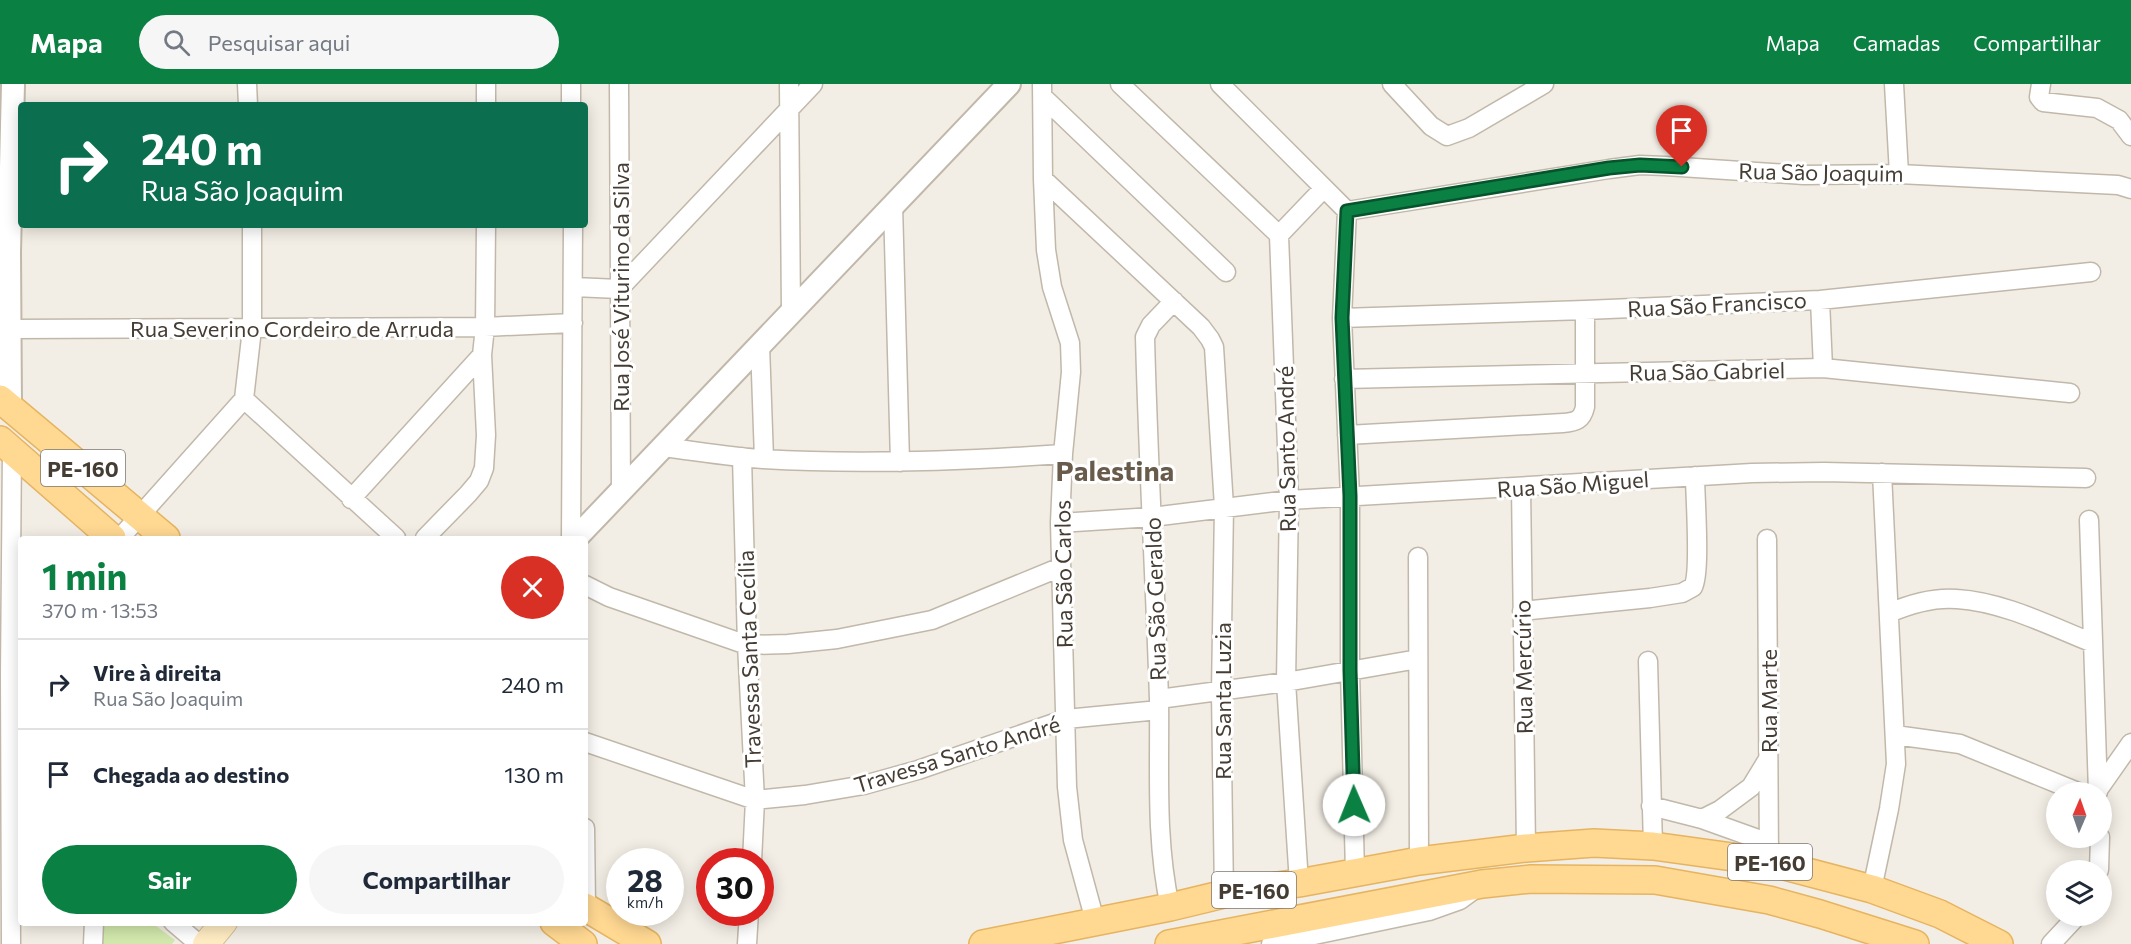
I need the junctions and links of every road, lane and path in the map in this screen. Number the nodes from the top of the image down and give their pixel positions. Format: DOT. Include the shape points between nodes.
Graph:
graph roads {
  1 [pos="13,84"];
  2 [pos="247,84"];
  3 [pos="486,84"];
  4 [pos="571,84"];
  5 [pos="619,84"];
  6 [pos="789,84"];
  7 [pos="813,84"];
  8 [pos="1008,84"];
  9 [pos="1119,84"];
  10 [pos="1220,84"];
  11 [pos="1392,84"];
  12 [pos="1544,84"];
  13 [pos="1894,84"];
  14 [pos="2041,84"];
  15 [pos="1043,90"];
  16 [pos="248,102"];
  17 [pos="486,102"];
  18 [pos="571,102"];
  19 [pos="788,110"];
  20 [pos="2131,136"];
  21 [pos="1899,174"];
  22 [pos="16,178"];
  23 [pos="1042,179"];
  24 [pos="2124,187"];
  25 [pos="1324,188"];
  26 [pos="893,205"];
  27 [pos="1347,211"];
  28 [pos="252,228"];
  29 [pos="486,228"];
  30 [pos="573,228"];
  31 [pos="1279,235"];
  32 [pos="5,252"];
  33 [pos="1226,272"];
  34 [pos="2091,272"];
  35 [pos="574,287"];
  36 [pos="619,289"];
  37 [pos="1820,300"];
  38 [pos="1174,301"];
  39 [pos="1584,310"];
  40 [pos="791,313"];
  41 [pos="1342,318"];
  42 [pos="573,323"];
  43 [pos="485,327"];
  44 [pos="11,329"];
  45 [pos="252,329"];
  46 [pos="760,345"];
  47 [pos="482,355"];
  48 [pos="1823,368"];
  49 [pos="1585,374"];
  50 [pos="1344,379"];
  51 [pos="2070,393"];
  52 [pos="244,399"];
  53 [pos="5,403"];
  54 [pos="1347,435"];
  55 [pos="6,444"];
  56 [pos="663,447"];
  57 [pos="1063,454"];
  58 [pos="742,457"];
  59 [pos="765,459"];
  60 [pos="900,462"];
  61 [pos="1882,473"];
  62 [pos="1695,476"];
  63 [pos="2086,478"];
  64 [pos="1521,487"];
  65 [pos="621,491"];
  66 [pos="1350,496"];
  67 [pos="351,499"];
  68 [pos="1289,500"];
  69 [pos="1224,507"];
  70 [pos="140,516"];
  71 [pos="1152,517"];
  72 [pos="2089,520"];
  73 [pos="1060,523"];
  74 [pos="110,536"];
  75 [pos="122,536"];
  76 [pos="164,536"];
  77 [pos="394,536"];
  78 [pos="427,536"];
  79 [pos="571,536"];
  80 [pos="578,536"];
  81 [pos="1767,539"];
  82 [pos="1418,557"];
  83 [pos="1060,567"];
  84 [pos="588,586"];
  85 [pos="1522,610"];
  86 [pos="1889,612"];
  87 [pos="2093,643"];
  88 [pos="747,645"];
  89 [pos="1418,659"];
  90 [pos="1648,661"];
  91 [pos="1350,670"];
  92 [pos="1286,682"];
  93 [pos="10,688"];
  94 [pos="1221,692"];
  95 [pos="1159,705"];
  96 [pos="1066,719"];
  97 [pos="1895,735"];
  98 [pos="588,743"];
  99 [pos="2131,743"];
  100 [pos="1768,759"];
  101 [pos="2053,782"];
  102 [pos="2098,782"];
  103 [pos="2104,782"];
  104 [pos="755,800"];
  105 [pos="1651,806"];
  106 [pos="1702,819"];
  107 [pos="1653,846"];
  108 [pos="753,848"];
  109 [pos="1527,848"];
  110 [pos="1769,852"];
  111 [pos="1419,861"];
  112 [pos="1356,873"];
  113 [pos="1299,883"];
  114 [pos="1482,884"];
  115 [pos="1872,889"];
  116 [pos="1224,894"];
  117 [pos="1170,907"];
  118 [pos="588,909"];
  119 [pos="1095,921"];
  120 [pos="94,926"];
  121 [pos="178,926"];
  122 [pos="222,926"];
  123 [pos="559,926"];
  124 [pos="748,926"];
  125 [pos="2068,926"];
  126 [pos="11,944"];
  127 [pos="93,944"];
  128 [pos="199,944"];
  129 [pos="206,944"];
  130 [pos="583,944"];
  131 [pos="647,944"];
  132 [pos="747,944"];
  133 [pos="983,944"];
  134 [pos="1169,944"];
  135 [pos="1271,944"];
  136 [pos="1915,944"];
  137 [pos="1999,944"];
  138 [pos="2051,944"];
  1 -- 22 [label="street"];
  2 -- 16 [label="street"];
  3 -- 17 [label="street"];
  4 -- 18 [label="street"];
  5 -- 36 [label="street, Rua José Viturino da Silva"];
  6 -- 19 [label="street"];
  7 -- 19 [label="street"];
  8 -- 26 [label="street"];
  9 -- 31 [label="street"];
  10 -- 25 [label="street"];
  11 -- 12 [label="street" via="1431,126 1447,136 1469,128"];
  13 -- 21 [label="street"];
  14 -- 20 [label="street" via="2039,97 2043,102 2097,108 2119,120"];
  15 -- 23 [label="street, Rua São Carlos"];
  15 -- 33 [label="street"];
  19 -- 36 [label="street"];
  19 -- 40 [label="street"];
  21 -- 24 [label="street, Rua São Joaquim"];
  21 -- 27 [label="street, Rua São Joaquim" via="1804,174 1640,165"];
  22 -- 32 [label="street"];
  23 -- 38 [label="street, Rua Santa Luzia"];
  23 -- 57 [label="street, Rua São Carlos" via="1048,270 1070,343 1069,407"];
  25 -- 27 [label="street"];
  25 -- 31 [label="street"];
  26 -- 40 [label="street"];
  26 -- 60 [label="street"];
  27 -- 41 [label="street"];
  28 -- 45 [label="street"];
  29 -- 43 [label="street"];
  30 -- 35 [label="street"];
  31 -- 68 [label="street, Rua Santo André"];
  32 -- 44 [label="street"];
  34 -- 37 [label="street, Rua São Francisco"];
  35 -- 36 [label="street"];
  35 -- 42 [label="street"];
  36 -- 65 [label="street, Rua José Viturino da Silva"];
  37 -- 39 [label="street, Rua São Francisco"];
  37 -- 48 [label="street"];
  38 -- 69 [label="street, Rua Santa Luzia" via="1201,327 1214,347"];
  38 -- 71 [label="street, Rua São Geraldo" via="1151,325 1146,337"];
  39 -- 41 [label="street, Rua São Francisco"];
  39 -- 49 [label="street"];
  40 -- 46 [label="street"];
  41 -- 50 [label="street"];
  42 -- 43 [label="street, Rua Severino Cordeiro de Arruda"];
  42 -- 79 [label="street"];
  43 -- 45 [label="street, Rua Severino Cordeiro de Arruda"];
  43 -- 47 [label="street"];
  44 -- 45 [label="street, Rua Severino Cordeiro de Arruda"];
  44 -- 53 [label="street"];
  45 -- 52 [label="street"];
  46 -- 56 [label="street"];
  46 -- 59 [label="street"];
  47 -- 67 [label="street"];
  47 -- 78 [label="street" via="484,468 479,481"];
  48 -- 49 [label="street, Rua São Gabriel"];
  48 -- 51 [label="street, Rua São Gabriel"];
  49 -- 50 [label="street, Rua São Gabriel"];
  49 -- 54 [label="street" via="1585,407 1578,421"];
  50 -- 54 [label="street"];
  52 -- 67 [label="street"];
  52 -- 70 [label="street"];
  53 -- 70 [label="main road, PE-160"];
  54 -- 66 [label="street"];
  55 -- 74 [label="main road, PE-160"];
  55 -- 93 [label="street"];
  56 -- 58 [label="street"];
  56 -- 65 [label="street"];
  57 -- 60 [label="street"];
  57 -- 73 [label="street, Rua São Carlos"];
  58 -- 59 [label="street"];
  58 -- 88 [label="street, Travessa Santa Cecília"];
  59 -- 60 [label="street"];
  61 -- 62 [label="street, Rua São Miguel"];
  61 -- 63 [label="street, Rua São Miguel"];
  61 -- 86 [label="street"];
  62 -- 64 [label="street, Rua São Miguel"];
  62 -- 85 [label="street" via="1693,587 1650,598"];
  64 -- 66 [label="street, Rua São Miguel"];
  64 -- 85 [label="street, Rua Mercúrio"];
  65 -- 80 [label="street"];
  66 -- 68 [label="street, Rua São Miguel"];
  66 -- 91 [label="street"];
  67 -- 77 [label="street"];
  68 -- 69 [label="street, Rua São Miguel"];
  68 -- 92 [label="street, Rua Santo André"];
  69 -- 71 [label="street, Rua São Miguel"];
  69 -- 94 [label="street, Rua Santa Luzia"];
  70 -- 75 [label="street"];
  70 -- 76 [label="main road, PE-160"];
  71 -- 73 [label="street, Rua São Miguel"];
  71 -- 95 [label="street, Rua São Geraldo"];
  72 -- 87 [label="street"];
  73 -- 83 [label="street, Rua São Carlos"];
  81 -- 100 [label="street, Rua Marte"];
  82 -- 89 [label="street"];
  83 -- 88 [label="street" via="932,620 837,639"];
  83 -- 96 [label="street, Rua São Carlos"];
  84 -- 88 [label="street"];
  85 -- 109 [label="street, Rua Mercúrio"];
  86 -- 87 [label="street" via="1955,598 2010,611"];
  86 -- 97 [label="street"];
  87 -- 102 [label="street"];
  88 -- 104 [label="street, Travessa Santa Cecília"];
  89 -- 91 [label="street, Travessa Santo André"];
  89 -- 111 [label="street"];
  90 -- 105 [label="street"];
  91 -- 92 [label="street, Travessa Santo André"];
  91 -- 112 [label="street"];
  92 -- 94 [label="street, Travessa Santo André"];
  92 -- 113 [label="street, Rua Santo André"];
  93 -- 126 [label="street"];
  94 -- 95 [label="street, Travessa Santo André"];
  94 -- 116 [label="street, Rua Santa Luzia"];
  95 -- 96 [label="street, Travessa Santo André"];
  95 -- 117 [label="street, Rua São Geraldo" via="1159,831"];
  96 -- 104 [label="street, Travessa Santo André" via="864,785"];
  96 -- 119 [label="street, Rua São Carlos" via="1069,813"];
  97 -- 101 [label="street" via="1960,744"];
  97 -- 115 [label="street" via="1893,789"];
  98 -- 104 [label="street, Travessa Santo André"];
  99 -- 103 [label="street"];
  100 -- 106 [label="street" via="1751,787"];
  100 -- 110 [label="street, Rua Marte"];
  104 -- 108 [label="street, Travessa Santa Cecília"];
  105 -- 106 [label="street"];
  105 -- 107 [label="street"];
  106 -- 110 [label="street"];
  107 -- 109 [label="main road, PE-160" via="1594,843"];
  107 -- 110 [label="main road, PE-160"];
  109 -- 111 [label="main road, PE-160"];
  110 -- 115 [label="main road, PE-160"];
  111 -- 112 [label="main road, PE-160"];
  112 -- 113 [label="main road, PE-160"];
  113 -- 116 [label="main road, PE-160"];
  114 -- 134 [label="main road, PE-160"];
  114 -- 135 [label="street" via="1446,906"];
  114 -- 136 [label="main road, PE-160" via="1531,879 1655,880 1769,900"];
  115 -- 137 [label="main road, PE-160" via="1940,914"];
  116 -- 117 [label="main road, PE-160"];
  117 -- 119 [label="main road, PE-160"];
  118 -- 131 [label="main road"];
  119 -- 133 [label="main road, PE-160"];
  120 -- 127 [label="street"];
  121 -- 128 [label="street"];
  122 -- 129 [label="main road"];
  123 -- 130 [label="main road"];
  124 -- 132 [label="street"];
  125 -- 138 [label="street"];
}
